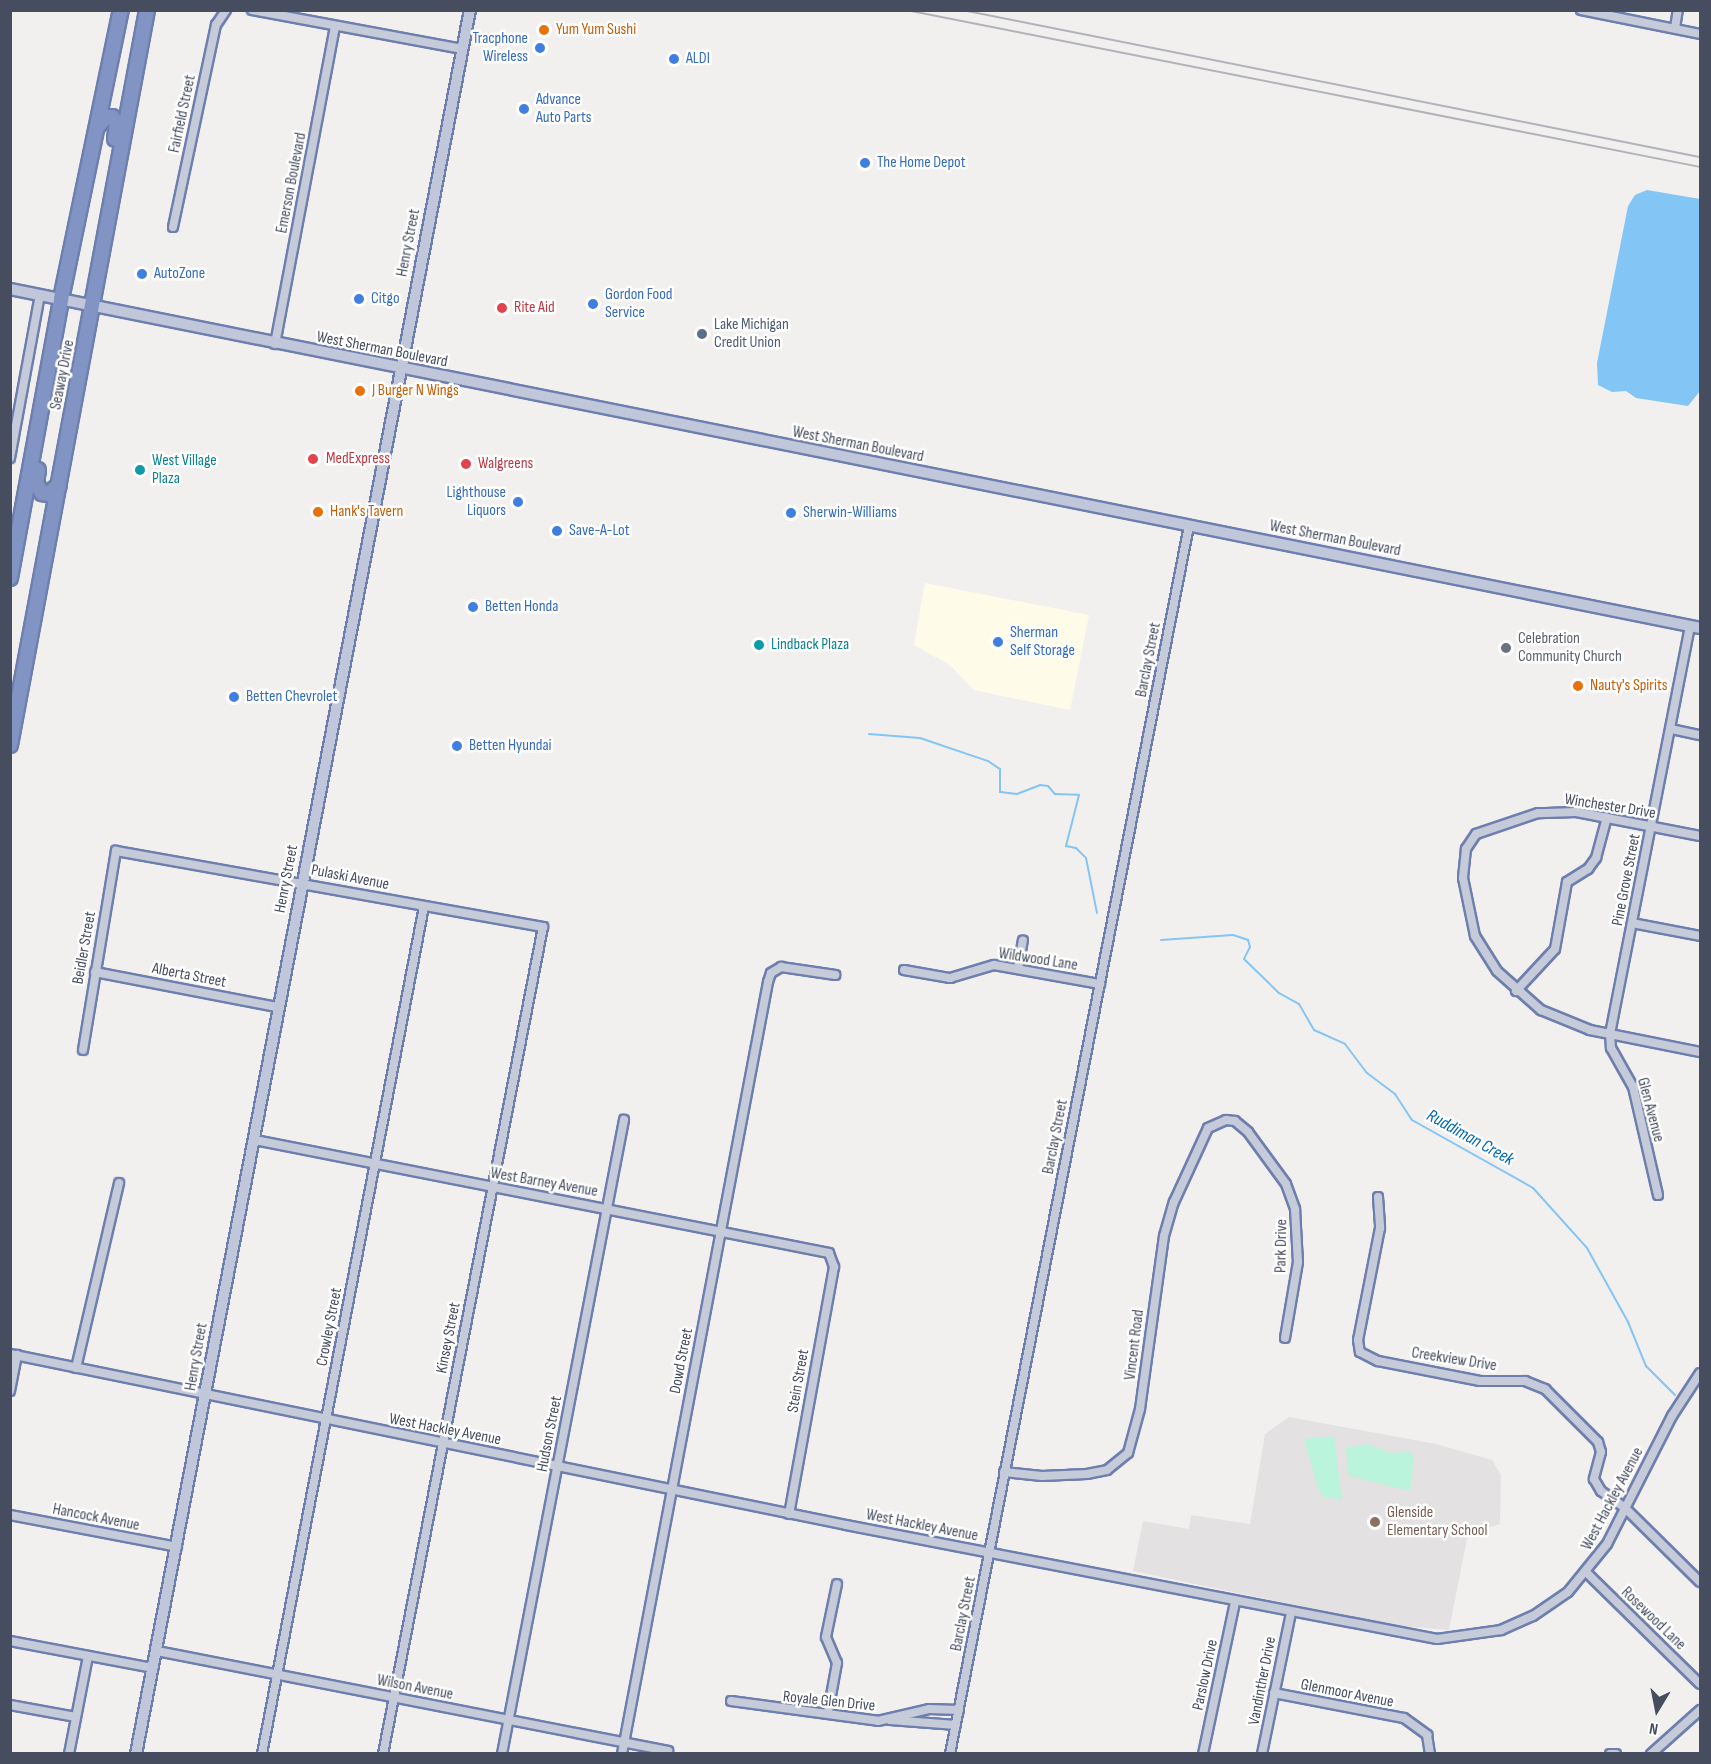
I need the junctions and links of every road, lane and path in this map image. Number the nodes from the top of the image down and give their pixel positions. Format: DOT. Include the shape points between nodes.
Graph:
graph roads {
  1 [pos="121,10"];
  2 [pos="147,10"];
  3 [pos="226,10"];
  4 [pos="252,10"];
  5 [pos="471,10"];
  6 [pos="1581,10"];
  7 [pos="1678,10"];
  8 [pos="335,27"];
  9 [pos="1675,28"];
  10 [pos="1701,34"];
  11 [pos="462,49"];
  12 [pos="97,127"];
  13 [pos="173,227"];
  14 [pos="96,286"];
  15 [pos="10,289"];
  16 [pos="40,295"];
  17 [pos="61,305"];
  18 [pos="92,307"];
  19 [pos="275,344"];
  20 [pos="400,369"];
  21 [pos="10,458"];
  22 [pos="58,485"];
  23 [pos="1190,526"];
  24 [pos="10,578"];
  25 [pos="1695,627"];
  26 [pos="1671,729"];
  27 [pos="1701,735"];
  28 [pos="10,745"];
  29 [pos="1607,817"];
  30 [pos="1651,827"];
  31 [pos="1701,837"];
  32 [pos="116,851"];
  33 [pos="302,882"];
  34 [pos="424,906"];
  35 [pos="1632,923"];
  36 [pos="543,927"];
  37 [pos="1701,936"];
  38 [pos="1023,940"];
  39 [pos="1018,968"];
  40 [pos="904,970"];
  41 [pos="95,972"];
  42 [pos="835,975"];
  43 [pos="1100,984"];
  44 [pos="1516,991"];
  45 [pos="277,1006"];
  46 [pos="1610,1034"];
  47 [pos="83,1050"];
  48 [pos="1701,1052"];
  49 [pos="624,1120"];
  50 [pos="1217,1123"];
  51 [pos="255,1140"];
  52 [pos="375,1164"];
  53 [pos="119,1183"];
  54 [pos="491,1187"];
  55 [pos="1658,1195"];
  56 [pos="1378,1197"];
  57 [pos="607,1208"];
  58 [pos="720,1231"];
  59 [pos="829,1253"];
  60 [pos="1285,1338"];
  61 [pos="14,1354"];
  62 [pos="76,1368"];
  63 [pos="1701,1373"];
  64 [pos="10,1391"];
  65 [pos="205,1396"];
  66 [pos="327,1420"];
  67 [pos="443,1444"];
  68 [pos="558,1467"];
  69 [pos="1004,1472"];
  70 [pos="672,1489"];
  71 [pos="1625,1508"];
  72 [pos="789,1514"];
  73 [pos="10,1515"];
  74 [pos="177,1547"];
  75 [pos="990,1552"];
  76 [pos="1587,1573"];
  77 [pos="1701,1582"];
  78 [pos="837,1584"];
  79 [pos="1235,1602"];
  80 [pos="1290,1613"];
  81 [pos="10,1641"];
  82 [pos="157,1651"];
  83 [pos="87,1656"];
  84 [pos="153,1668"];
  85 [pos="278,1674"];
  86 [pos="1701,1684"];
  87 [pos="1274,1693"];
  88 [pos="394,1698"];
  89 [pos="731,1701"];
  90 [pos="10,1705"];
  91 [pos="959,1710"];
  92 [pos="1701,1710"];
  93 [pos="828,1712"];
  94 [pos="76,1717"];
  95 [pos="509,1720"];
  96 [pos="889,1720"];
  97 [pos="956,1725"];
  98 [pos="624,1743"];
  99 [pos="668,1751"];
  100 [pos="69,1754"];
  101 [pos="136,1754"];
  102 [pos="262,1754"];
  103 [pos="383,1754"];
  104 [pos="502,1754"];
  105 [pos="622,1754"];
  106 [pos="950,1754"];
  107 [pos="1203,1754"];
  108 [pos="1262,1754"];
  109 [pos="1430,1754"];
  110 [pos="1610,1754"];
  111 [pos="1616,1754"];
  112 [pos="1651,1754"];
  1 -- 12 [label="highway, Seaway Drive"];
  2 -- 14 [label="highway, Seaway Drive"];
  3 -- 13 [label="street, Fairfield Street" via="216,25"];
  4 -- 8 [label="street"];
  5 -- 11 [label="main road, Henry Street"];
  6 -- 9 [label="street"];
  7 -- 9 [label="street"];
  8 -- 11 [label="street"];
  8 -- 19 [label="street, Emerson Boulevard"];
  9 -- 10 [label="street"];
  11 -- 20 [label="main road, Henry Street"];
  12 -- 14 [label="highway" via="106,117 117,123 92,268"];
  12 -- 17 [label="highway, Seaway Drive"];
  14 -- 18 [label="highway, Seaway Drive"];
  15 -- 16 [label="main road, West Sherman Boulevard"];
  16 -- 17 [label="main road, West Sherman Boulevard"];
  16 -- 21 [label="street"];
  17 -- 18 [label="main road, West Sherman Boulevard"];
  17 -- 22 [label="highway" via="63,333 36,483 37,489 48,494"];
  17 -- 24 [label="highway, Seaway Drive"];
  18 -- 19 [label="main road, West Sherman Boulevard"];
  18 -- 22 [label="highway, Seaway Drive"];
  19 -- 20 [label="main road, West Sherman Boulevard"];
  20 -- 23 [label="main road, West Sherman Boulevard"];
  20 -- 33 [label="main road, Henry Street"];
  22 -- 28 [label="highway, Seaway Drive"];
  23 -- 25 [label="main road, West Sherman Boulevard"];
  23 -- 43 [label="street, Barclay Street"];
  25 -- 26 [label="street, Pine Grove Street"];
  26 -- 27 [label="street"];
  26 -- 30 [label="street, Pine Grove Street"];
  29 -- 30 [label="street, Winchester Drive"];
  29 -- 44 [label="street" via="1596,858 1588,869 1567,882 1555,949"];
  29 -- 44 [label="street, Winchester Drive" via="1538,813 1490,828 1467,844 1463,878 1475,936 1497,971"];
  30 -- 31 [label="street, Winchester Drive"];
  30 -- 35 [label="street, Pine Grove Street"];
  32 -- 33 [label="street, Pulaski Avenue"];
  32 -- 41 [label="street, Beidler Street"];
  33 -- 34 [label="street, Pulaski Avenue"];
  33 -- 45 [label="main road, Henry Street"];
  34 -- 36 [label="street, Pulaski Avenue"];
  34 -- 52 [label="street, Crowley Street"];
  35 -- 37 [label="street"];
  35 -- 46 [label="street, Pine Grove Street"];
  36 -- 54 [label="street, Kinsey Street"];
  38 -- 39 [label="street"];
  39 -- 40 [label="street, Wildwood Lane" via="983,966 950,978"];
  39 -- 43 [label="street, Wildwood Lane"];
  41 -- 45 [label="street, Alberta Street"];
  41 -- 47 [label="street, Beidler Street"];
  42 -- 58 [label="street, Dowd Street" via="781,967 771,973"];
  43 -- 69 [label="street, Barclay Street"];
  44 -- 46 [label="street, Winchester Drive" via="1566,1022"];
  45 -- 51 [label="main road, Henry Street"];
  46 -- 48 [label="street, Winchester Drive"];
  46 -- 55 [label="street, Glen Avenue" via="1611,1048 1633,1087"];
  49 -- 57 [label="street, Hudson Street"];
  50 -- 60 [label="street, Park Drive" via="1235,1121 1248,1132 1286,1184 1295,1209 1298,1262"];
  50 -- 69 [label="street, Vincent Road" via="1208,1128 1187,1171 1164,1236 1140,1409 1128,1453 1107,1470 1087,1474 1042,1476"];
  51 -- 52 [label="street, West Barney Avenue"];
  51 -- 65 [label="main road, Henry Street"];
  52 -- 54 [label="street, West Barney Avenue"];
  52 -- 66 [label="street, Crowley Street"];
  53 -- 62 [label="street"];
  54 -- 57 [label="street, West Barney Avenue"];
  54 -- 67 [label="street, Kinsey Street"];
  56 -- 71 [label="street, Creekview Drive" via="1380,1228 1358,1340 1360,1352 1378,1361 1480,1381 1538,1384 1598,1442 1601,1452 1593,1479 1601,1491"];
  57 -- 58 [label="street, West Barney Avenue"];
  57 -- 68 [label="street, Hudson Street"];
  58 -- 59 [label="street, West Barney Avenue"];
  58 -- 70 [label="street, Dowd Street"];
  59 -- 72 [label="street, Stein Street" via="834,1267"];
  61 -- 62 [label="street, West Hackley Avenue"];
  61 -- 64 [label="street"];
  62 -- 65 [label="street, West Hackley Avenue"];
  63 -- 71 [label="street, West Hackley Avenue" via="1672,1416"];
  65 -- 66 [label="street, West Hackley Avenue"];
  65 -- 74 [label="main road, Henry Street"];
  66 -- 67 [label="street, West Hackley Avenue"];
  66 -- 85 [label="street, Crowley Street"];
  67 -- 68 [label="street, West Hackley Avenue"];
  67 -- 88 [label="street, Kinsey Street"];
  68 -- 70 [label="street, West Hackley Avenue"];
  68 -- 95 [label="street, Hudson Street"];
  69 -- 75 [label="street, Barclay Street"];
  70 -- 72 [label="street, West Hackley Avenue"];
  70 -- 98 [label="street, Dowd Street"];
  71 -- 76 [label="street, West Hackley Avenue"];
  71 -- 77 [label="street"];
  72 -- 75 [label="street, West Hackley Avenue"];
  73 -- 74 [label="street, Hancock Avenue"];
  74 -- 82 [label="main road, Henry Street"];
  75 -- 79 [label="street, West Hackley Avenue"];
  75 -- 91 [label="street, Barclay Street"];
  76 -- 80 [label="street, West Hackley Avenue" via="1568,1592 1533,1616 1501,1630 1469,1637 1422,1638"];
  76 -- 86 [label="street, Rosewood Lane"];
  78 -- 93 [label="street" via="826,1637 837,1663"];
  79 -- 80 [label="street, West Hackley Avenue"];
  79 -- 107 [label="street, Parslow Drive"];
  80 -- 87 [label="street, Vandinther Drive"];
  81 -- 83 [label="street"];
  82 -- 84 [label="main road, Henry Street"];
  82 -- 85 [label="street, Wilson Avenue"];
  83 -- 84 [label="street"];
  83 -- 94 [label="street"];
  84 -- 101 [label="main road, Henry Street"];
  85 -- 88 [label="street, Wilson Avenue"];
  85 -- 102 [label="street, Crowley Street"];
  87 -- 108 [label="street, Vandinther Drive"];
  87 -- 109 [label="street, Glenmoor Avenue" via="1404,1718 1427,1735"];
  88 -- 95 [label="street, Wilson Avenue"];
  88 -- 103 [label="street, Kinsey Street"];
  89 -- 93 [label="street, Royale Glen Drive" via="777,1710"];
  90 -- 94 [label="street"];
  91 -- 96 [label="street, Royale Glen Drive" via="929,1709"];
  91 -- 97 [label="street, Barclay Street"];
  92 -- 112 [label="street"];
  93 -- 96 [label="street, Royale Glen Drive"];
  94 -- 100 [label="street"];
  95 -- 98 [label="street, Wilson Avenue"];
  95 -- 104 [label="street, Hudson Street"];
  96 -- 97 [label="street"];
  97 -- 106 [label="street, Barclay Street"];
  98 -- 99 [label="street, Wilson Avenue"];
  98 -- 105 [label="street, Dowd Street"];
  110 -- 111 [label="street"];
}
